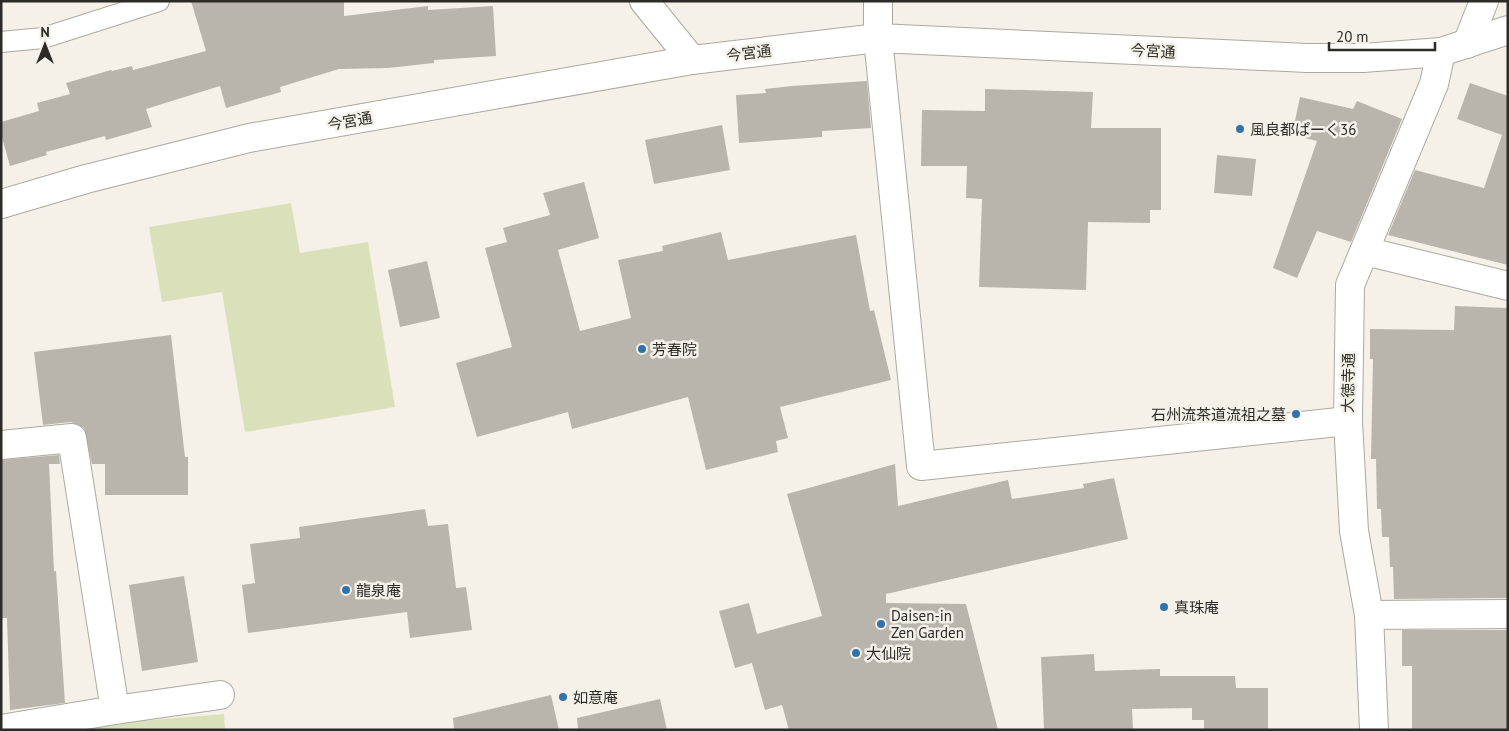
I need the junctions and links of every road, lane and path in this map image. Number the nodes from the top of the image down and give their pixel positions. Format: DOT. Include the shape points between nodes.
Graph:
graph roads {
  1 [pos="159,1"];
  2 [pos="644,1"];
  3 [pos="878,1"];
  4 [pos="1484,1"];
  5 [pos="1508,30"];
  6 [pos="878,38"];
  7 [pos="1,42"];
  8 [pos="1467,44"];
  9 [pos="1441,52"];
  10 [pos="692,60"];
  11 [pos="1,204"];
  12 [pos="1365,251"];
  13 [pos="1508,286"];
  14 [pos="1348,421"];
  15 [pos="1,445"];
  16 [pos="1508,614"];
  17 [pos="1369,615"];
  18 [pos="220,695"];
  19 [pos="114,710"];
  20 [pos="1,729"];
  21 [pos="1374,730"];
  1 -- 7 [label="lane" via="42,38"];
  2 -- 10 [label="street"];
  3 -- 6 [label="street"];
  4 -- 8 [label="street"];
  5 -- 8 [label="street, 今宮通"];
  6 -- 9 [label="street, 今宮通" via="1307,58 1363,58"];
  6 -- 10 [label="street, 今宮通"];
  6 -- 14 [label="street" via="921,466"];
  8 -- 9 [label="street, 今宮通"];
  9 -- 12 [label="street, 大徳寺通" via="1434,84"];
  10 -- 11 [label="street, 今宮通" via="249,138"];
  12 -- 13 [label="street"];
  12 -- 14 [label="street, 大徳寺通" via="1350,284"];
  14 -- 17 [label="street, 大徳寺通" via="1354,531"];
  15 -- 19 [label="street" via="72,438"];
  16 -- 17 [label="street"];
  17 -- 21 [label="street, 大徳寺通"];
  18 -- 19 [label="street"];
  19 -- 20 [label="street"];
}
